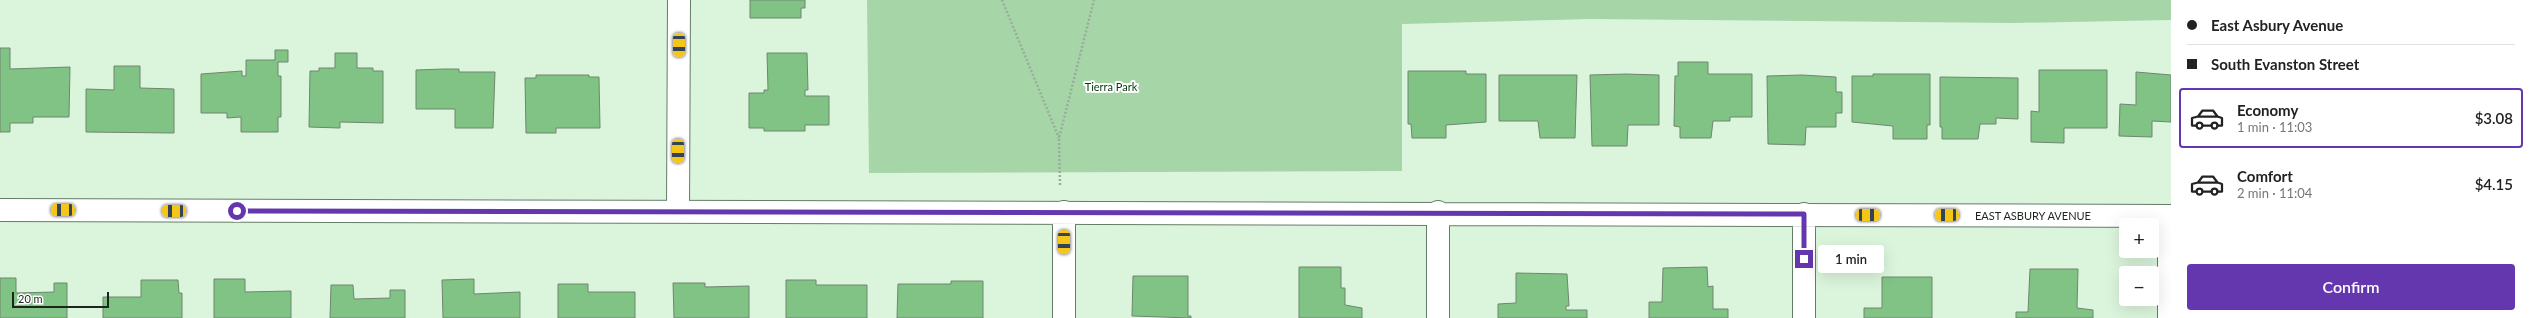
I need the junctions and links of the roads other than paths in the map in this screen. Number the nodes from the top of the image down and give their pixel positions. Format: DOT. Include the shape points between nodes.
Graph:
graph roads {
  1 [pos="679,0"];
  2 [pos="0,210"];
  3 [pos="678,211"];
  4 [pos="1064,212"];
  5 [pos="1438,212"];
  6 [pos="1804,214"];
  7 [pos="2170,216"];
  8 [pos="1064,318"];
  9 [pos="1438,318"];
  10 [pos="1804,318"];
  11 [pos="2169,318"];
  1 -- 3 [label="street"];
  2 -- 3 [label="street, EAST ASBURY AVENUE"];
  3 -- 4 [label="street, EAST ASBURY AVENUE"];
  4 -- 5 [label="street, EAST ASBURY AVENUE"];
  4 -- 8 [label="street"];
  5 -- 6 [label="street, EAST ASBURY AVENUE"];
  5 -- 9 [label="street"];
  6 -- 7 [label="street, EAST ASBURY AVENUE"];
  6 -- 10 [label="street"];
  7 -- 11 [label="street"];
}
